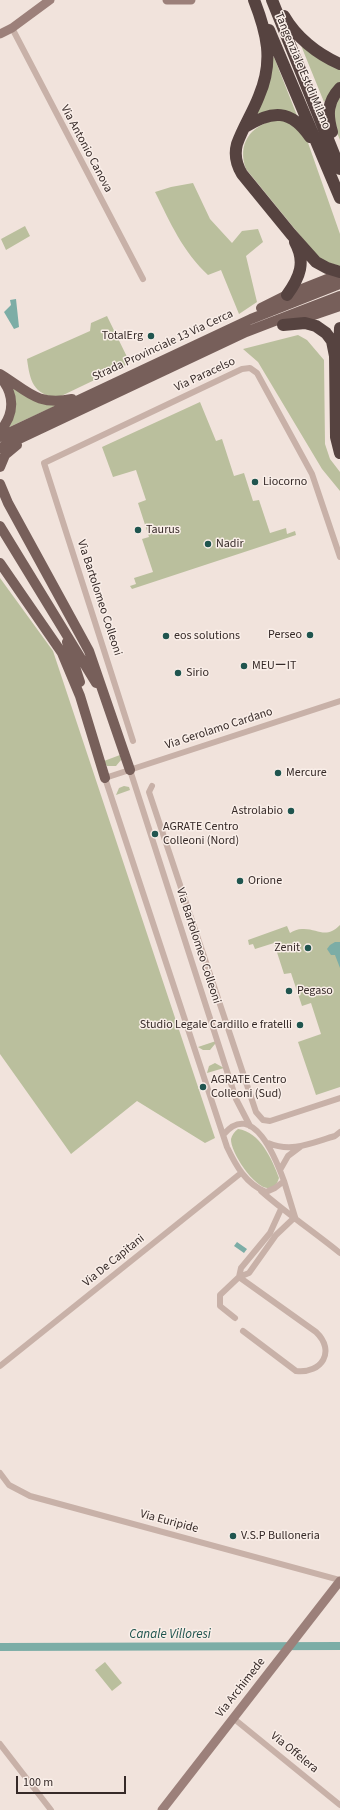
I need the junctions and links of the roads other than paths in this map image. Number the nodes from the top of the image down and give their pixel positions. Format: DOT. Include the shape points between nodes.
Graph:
graph roads {
  1 [pos="50,0"];
  2 [pos="167,0"];
  3 [pos="191,0"];
  4 [pos="255,0"];
  5 [pos="273,0"];
  6 [pos="12,28"];
  7 [pos="0,34"];
  8 [pos="340,64"];
  9 [pos="340,88"];
  10 [pos="245,127"];
  11 [pos="340,154"];
  12 [pos="340,169"];
  13 [pos="334,182"];
  14 [pos="340,198"];
  15 [pos="290,234"];
  16 [pos="340,273"];
  17 [pos="143,279"];
  18 [pos="340,284"];
  19 [pos="287,295"];
  20 [pos="340,296"];
  21 [pos="340,306"];
  22 [pos="283,325"];
  23 [pos="340,328"];
  24 [pos="215,336"];
  25 [pos="199,354"];
  26 [pos="0,374"];
  27 [pos="0,377"];
  28 [pos="88,396"];
  29 [pos="340,401"];
  30 [pos="43,428"];
  31 [pos="0,431"];
  32 [pos="0,437"];
  33 [pos="0,448"];
  34 [pos="340,453"];
  35 [pos="44,463"];
  36 [pos="0,467"];
  37 [pos="0,484"];
  38 [pos="0,526"];
  39 [pos="340,557"];
  40 [pos="0,563"];
  41 [pos="57,619"];
  42 [pos="80,696"];
  43 [pos="105,697"];
  44 [pos="340,701"];
  45 [pos="134,741"];
  46 [pos="130,770"];
  47 [pos="105,778"];
  48 [pos="152,786"];
  49 [pos="340,1098"];
  50 [pos="250,1126"];
  51 [pos="340,1132"];
  52 [pos="224,1134"];
  53 [pos="266,1143"];
  54 [pos="300,1147"];
  55 [pos="280,1170"];
  56 [pos="241,1173"];
  57 [pos="284,1181"];
  58 [pos="257,1188"];
  59 [pos="281,1209"];
  60 [pos="295,1217"];
  61 [pos="340,1253"];
  62 [pos="240,1277"];
  63 [pos="235,1318"];
  64 [pos="243,1331"];
  65 [pos="0,1366"];
  66 [pos="0,1474"];
  67 [pos="340,1580"];
  68 [pos="233,1718"];
  69 [pos="0,1744"];
  70 [pos="340,1805"];
  71 [pos="52,1810"];
  72 [pos="162,1810"];
  1 -- 6 [label="street"];
  2 -- 3 [label="street"];
  4 -- 10 [label="highway" via="265,27 266,72 259,96"];
  4 -- 13 [label="highway, Tangenziale Est di Milano"];
  5 -- 8 [label="highway" via="303,39 320,54"];
  5 -- 12 [label="highway, Tangenziale Est di Milano"];
  6 -- 7 [label="street"];
  6 -- 17 [label="street, Via Antonio Canova"];
  9 -- 11 [label="highway" via="332,99 328,116"];
  10 -- 13 [label="highway" via="271,115 285,116 297,122 312,140"];
  10 -- 15 [label="highway" via="236,148 237,164 242,174"];
  13 -- 14 [label="highway, Tangenziale Est di Milano"];
  15 -- 16 [label="highway" via="318,264"];
  15 -- 19 [label="highway" via="299,250 302,264 298,279"];
  16 -- 19 [label="main road"];
  18 -- 24 [label="main road, Strada Provinciale 13 Via Cerca" via="272,310"];
  19 -- 24 [label="main road"];
  20 -- 25 [label="main road, Strada Provinciale 13 Via Cerca" via="246,332"];
  21 -- 22 [label="main road"];
  22 -- 25 [label="main road"];
  22 -- 34 [label="highway" via="311,324 323,330 332,340 335,356 336,437"];
  23 -- 29 [label="highway"];
  24 -- 28 [label="main road, Strada Provinciale 13 Via Cerca"];
  25 -- 30 [label="main road, Strada Provinciale 13 Via Cerca"];
  26 -- 28 [label="main road" via="41,400 58,402"];
  27 -- 31 [label="main road" via="8,387 12,401 10,414"];
  28 -- 32 [label="main road, Strada Provinciale 13 Via Cerca"];
  30 -- 33 [label="main road, Strada Provinciale 13 Via Cerca"];
  30 -- 36 [label="main road" via="8,451"];
  35 -- 39 [label="street, Via Paracelso" via="242,369 250,368 257,373 312,474"];
  35 -- 45 [label="street, Via Bartolomeo Colleoni"];
  37 -- 43 [label="main road" via="92,656"];
  38 -- 41 [label="main road"];
  40 -- 42 [label="main road" via="56,642"];
  41 -- 42 [label="main road" via="76,666"];
  41 -- 43 [label="main road"];
  42 -- 47 [label="main road"];
  43 -- 46 [label="main road"];
  44 -- 46 [label="street, Via Gerolamo Cardano"];
  46 -- 47 [label="street, Via Gerolamo Cardano"];
  46 -- 50 [label="street, Via Bartolomeo Colleoni" via="236,1099"];
  47 -- 52 [label="street"];
  48 -- 49 [label="street, Via Bartolomeo Colleoni" via="152,799 256,1112 263,1120 270,1121"];
  50 -- 52 [label="street" via="238,1124"];
  50 -- 53 [label="street, Via Bartolomeo Colleoni"];
  51 -- 54 [label="street" via="336,1136"];
  52 -- 56 [label="street" via="227,1147"];
  53 -- 54 [label="street" via="281,1148"];
  53 -- 55 [label="street, Via Bartolomeo Colleoni" via="274,1153"];
  54 -- 55 [label="street" via="288,1156"];
  55 -- 57 [label="street, Via Bartolomeo Colleoni"];
  56 -- 58 [label="street"];
  56 -- 65 [label="street, Via De Capitani"];
  57 -- 58 [label="street" via="266,1192"];
  57 -- 60 [label="street, Via Bartolomeo Colleoni"];
  58 -- 59 [label="street"];
  59 -- 60 [label="street"];
  59 -- 62 [label="street" via="270,1233 241,1268"];
  60 -- 61 [label="street"];
  60 -- 62 [label="street" via="276,1235 249,1273"];
  62 -- 63 [label="street" via="220,1295 220,1306"];
  62 -- 64 [label="street" via="316,1332 323,1339 326,1354 318,1366 311,1370 296,1371"];
  66 -- 67 [label="street, Via Euripide" via="9,1485 30,1496"];
  67 -- 68 [label="street, Via Archimede"];
  68 -- 70 [label="street, Via Offelera"];
  68 -- 72 [label="street, Via Archimede"];
  69 -- 71 [label="street"];
}
